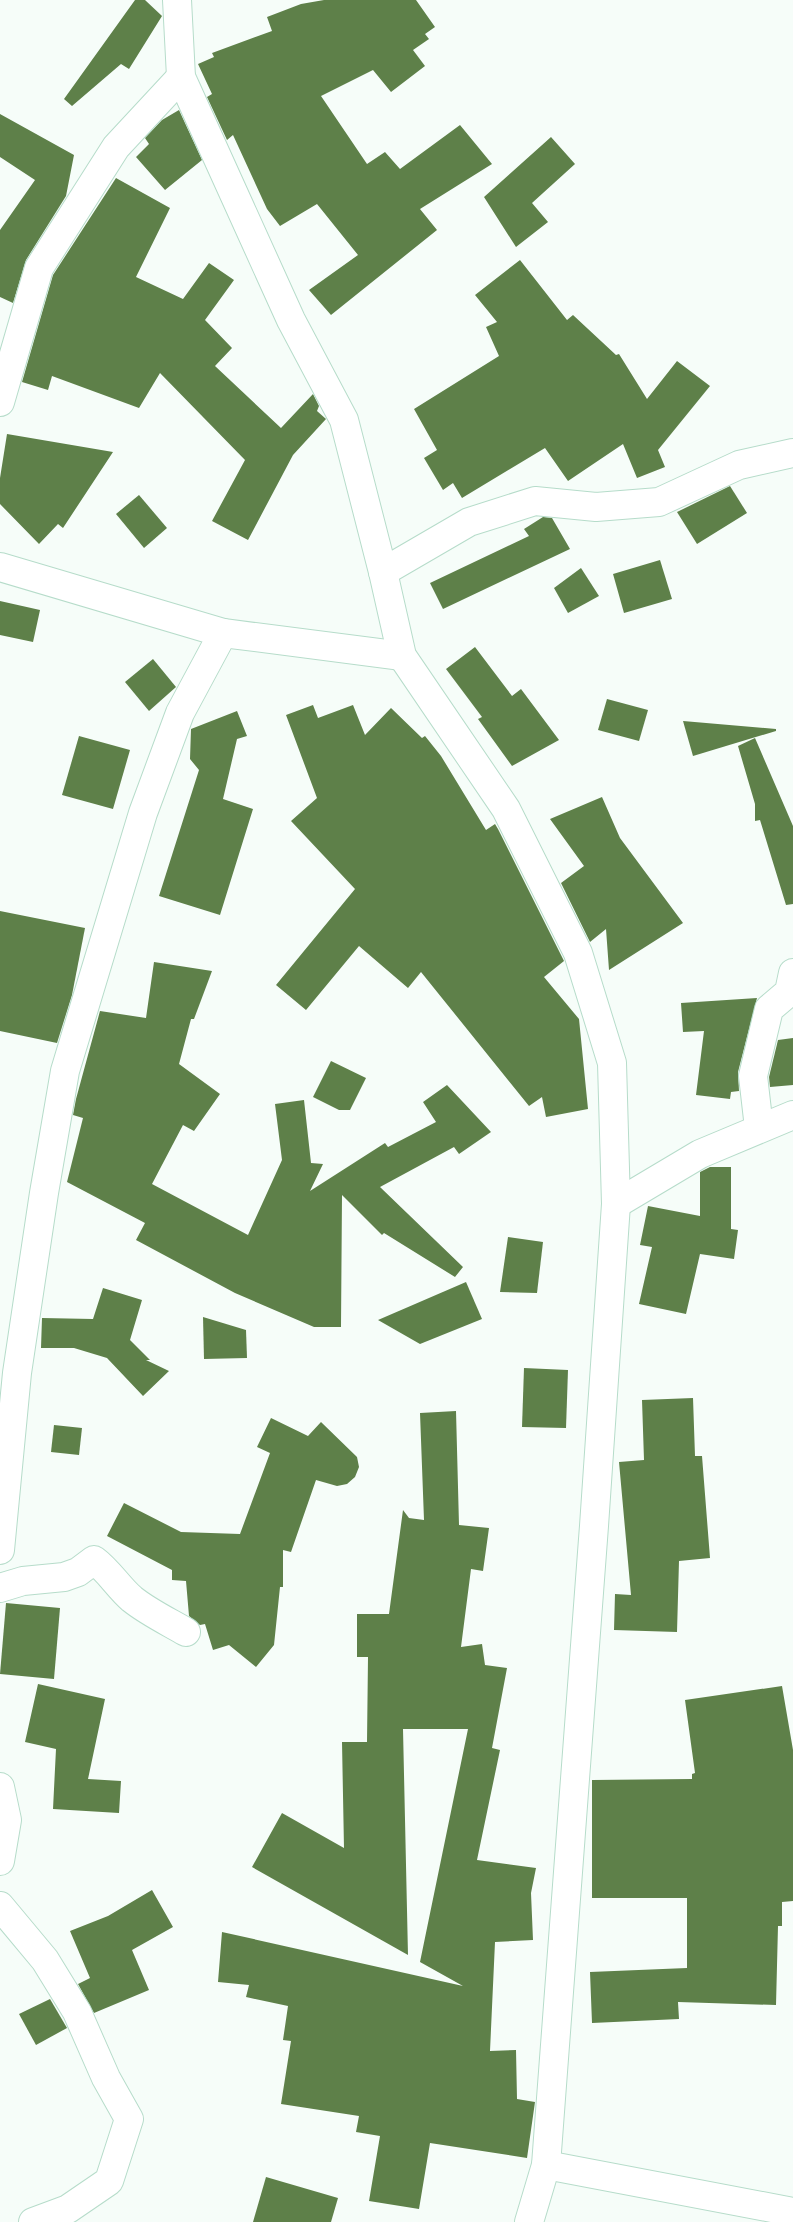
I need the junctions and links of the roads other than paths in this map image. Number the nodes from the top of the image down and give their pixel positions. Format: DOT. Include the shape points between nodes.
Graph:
graph roads {
  1 [pos="177,0"];
  2 [pos="181,77"];
  3 [pos="0,402"];
  4 [pos="793,453"];
  5 [pos="0,567"];
  6 [pos="383,572"];
  7 [pos="223,634"];
  8 [pos="402,656"];
  9 [pos="792,985"];
  10 [pos="793,1115"];
  11 [pos="759,1128"];
  12 [pos="616,1204"];
  13 [pos="0,1550"];
  14 [pos="0,1588"];
  15 [pos="186,1632"];
  16 [pos="0,1787"];
  17 [pos="0,1861"];
  18 [pos="0,1906"];
  19 [pos="546,2165"];
  20 [pos="793,2212"];
  21 [pos="33,2222"];
  22 [pos="529,2222"];
  1 -- 2 [label="street"];
  2 -- 3 [label="street" via="116,147 39,268"];
  2 -- 6 [label="street" via="291,320 344,420"];
  4 -- 6 [label="street" via="739,465 659,502 596,507 535,501 469,522"];
  5 -- 7 [label="street"];
  6 -- 8 [label="street"];
  7 -- 8 [label="street"];
  7 -- 13 [label="street" via="180,713 146,804 65,1071 17,1373"];
  8 -- 12 [label="street" via="506,809 578,953 612,1063"];
  9 -- 11 [label="street" via="768,1009 753,1076"];
  10 -- 11 [label="street"];
  11 -- 12 [label="street" via="700,1154"];
  12 -- 19 [label="street"];
  14 -- 15 [label="street" via="23,1581 64,1578 94,1560 133,1599"];
  16 -- 17 [label="street" via="7,1820"];
  18 -- 21 [label="street" via="45,1960 77,2012 106,2078 129,2119 109,2181 68,2209"];
  19 -- 20 [label="street"];
  19 -- 22 [label="street"];
}
